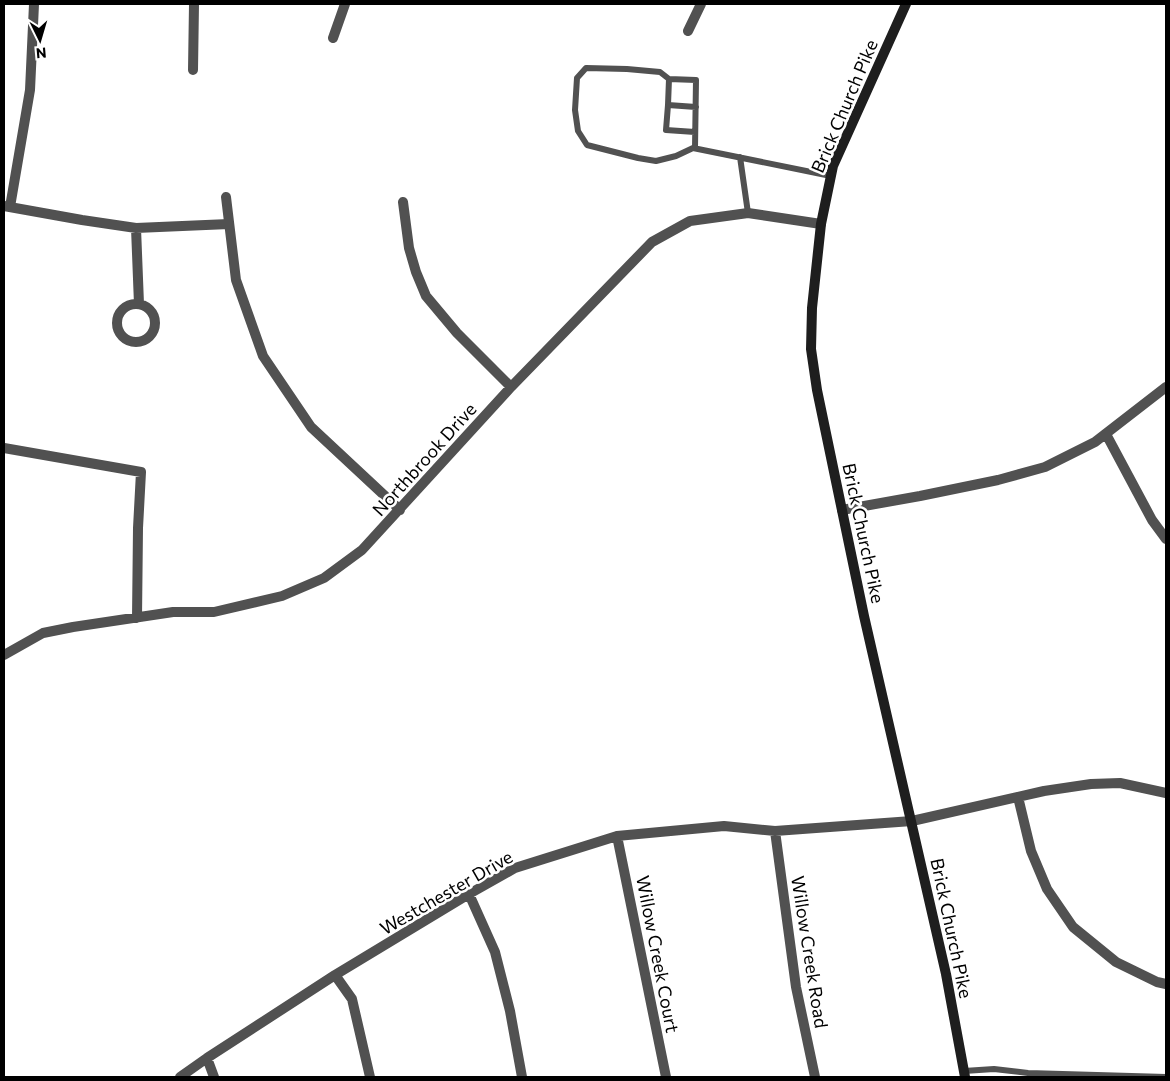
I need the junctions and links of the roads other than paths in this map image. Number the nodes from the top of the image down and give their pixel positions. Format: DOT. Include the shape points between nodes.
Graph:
graph roads {
  1 [pos="34,4"];
  2 [pos="194,4"];
  3 [pos="345,4"];
  4 [pos="701,4"];
  5 [pos="906,4"];
  6 [pos="688,31"];
  7 [pos="334,38"];
  8 [pos="194,70"];
  9 [pos="669,79"];
  10 [pos="668,105"];
  11 [pos="696,106"];
  12 [pos="695,132"];
  13 [pos="695,148"];
  14 [pos="740,157"];
  15 [pos="831,176"];
  16 [pos="226,197"];
  17 [pos="403,202"];
  18 [pos="7,206"];
  19 [pos="748,213"];
  20 [pos="230,224"];
  21 [pos="821,224"];
  22 [pos="136,228"];
  23 [pos="139,304"];
  24 [pos="511,387"];
  25 [pos="1166,387"];
  26 [pos="1106,434"];
  27 [pos="4,448"];
  28 [pos="400,510"];
  29 [pos="842,510"];
  30 [pos="1166,539"];
  31 [pos="137,618"];
  32 [pos="4,655"];
  33 [pos="1166,793"];
  34 [pos="1018,797"];
  35 [pos="912,821"];
  36 [pos="775,831"];
  37 [pos="617,836"];
  38 [pos="469,894"];
  39 [pos="335,975"];
  40 [pos="1166,984"];
  41 [pos="207,1058"];
  42 [pos="965,1074"];
  43 [pos="180,1077"];
  44 [pos="214,1077"];
  45 [pos="370,1077"];
  46 [pos="522,1077"];
  47 [pos="666,1077"];
  48 [pos="815,1077"];
  49 [pos="1166,1077"];
  1 -- 18 [label="street" via="30,90"];
  2 -- 8 [label="street"];
  3 -- 7 [label="street"];
  4 -- 6 [label="street"];
  5 -- 15 [label="main road, Brick Church Pike"];
  9 -- 10 [label="lane"];
  9 -- 11 [label="lane" via="696,80"];
  9 -- 13 [label="lane" via="660,72 586,68 577,78 575,110 578,132 588,145 656,161"];
  10 -- 11 [label="lane"];
  10 -- 12 [label="lane" via="666,130"];
  11 -- 12 [label="lane"];
  12 -- 13 [label="lane"];
  13 -- 14 [label="lane"];
  14 -- 15 [label="lane"];
  14 -- 19 [label="lane"];
  15 -- 21 [label="main road, Brick Church Pike"];
  16 -- 20 [label="street"];
  17 -- 24 [label="street" via="409,248 426,296 456,333"];
  18 -- 22 [label="street"];
  19 -- 21 [label="street, Northbrook Drive"];
  19 -- 24 [label="street, Northbrook Drive" via="690,221 652,242"];
  20 -- 22 [label="street"];
  20 -- 28 [label="street" via="236,280 264,356 312,427"];
  21 -- 29 [label="main road, Brick Church Pike" via="811,349"];
  22 -- 23 [label="street"];
  24 -- 28 [label="street, Northbrook Drive"];
  25 -- 26 [label="street"];
  26 -- 29 [label="street" via="1045,467 998,480"];
  26 -- 30 [label="street" via="1152,520"];
  27 -- 31 [label="street" via="141,472"];
  28 -- 31 [label="street, Northbrook Drive" via="362,550 324,578 282,596 214,612 173,612"];
  29 -- 35 [label="main road, Brick Church Pike"];
  31 -- 32 [label="street, Northbrook Drive" via="43,634"];
  33 -- 34 [label="street, Westchester Drive" via="1120,783 1091,784"];
  34 -- 35 [label="street, Westchester Drive"];
  34 -- 40 [label="street" via="1031,851 1046,889 1073,927 1116,962"];
  35 -- 36 [label="street, Westchester Drive"];
  35 -- 42 [label="main road, Brick Church Pike"];
  36 -- 37 [label="street, Westchester Drive" via="724,826"];
  36 -- 48 [label="street, Willow Creek Road" via="796,987"];
  37 -- 38 [label="street, Westchester Drive" via="516,868"];
  37 -- 47 [label="street, Willow Creek Court"];
  38 -- 39 [label="street, Westchester Drive"];
  38 -- 46 [label="street" via="495,952"];
  39 -- 41 [label="street, Westchester Drive"];
  39 -- 45 [label="street" via="352,999"];
  41 -- 43 [label="street, Westchester Drive"];
  41 -- 44 [label="street"];
  42 -- 49 [label="lane" via="994,1069"];
}
